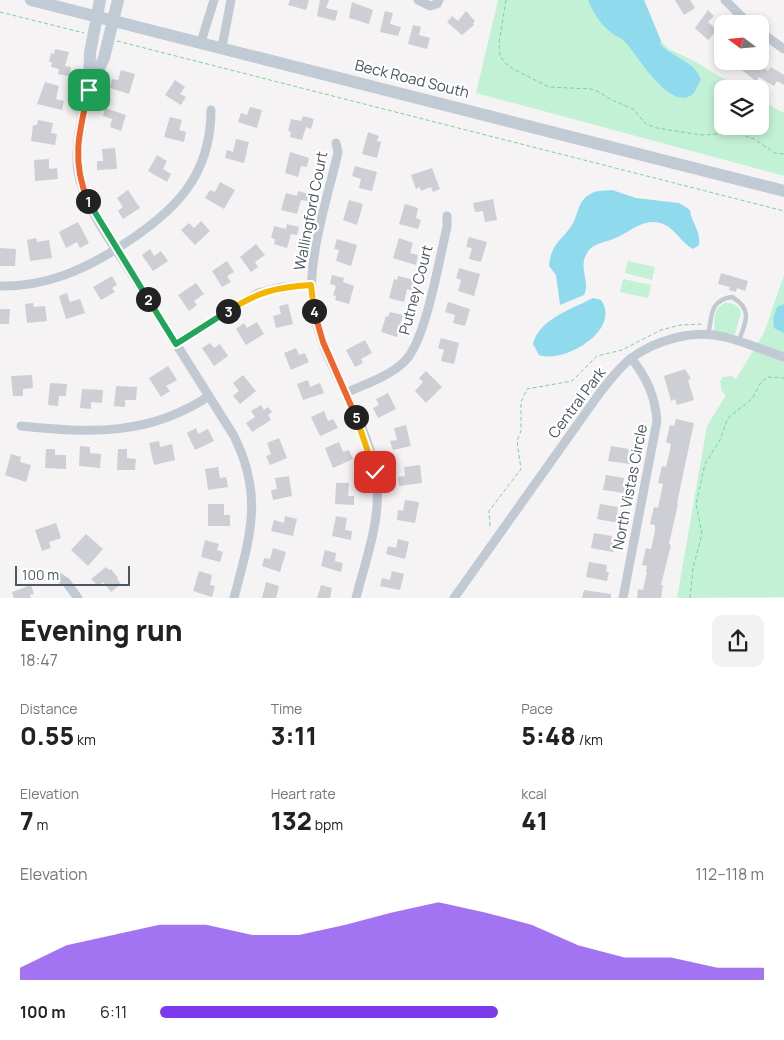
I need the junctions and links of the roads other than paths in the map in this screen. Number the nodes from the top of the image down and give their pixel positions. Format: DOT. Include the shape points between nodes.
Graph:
graph roads {
  1 [pos="31,0"];
  2 [pos="100,0"];
  3 [pos="118,0"];
  4 [pos="214,0"];
  5 [pos="231,0"];
  6 [pos="418,0"];
  7 [pos="439,0"];
  8 [pos="724,0"];
  9 [pos="740,15"];
  10 [pos="97,16"];
  11 [pos="114,20"];
  12 [pos="769,38"];
  13 [pos="201,42"];
  14 [pos="222,47"];
  15 [pos="784,49"];
  16 [pos="89,90"];
  17 [pos="211,110"];
  18 [pos="336,143"];
  19 [pos="784,191"];
  20 [pos="448,216"];
  21 [pos="117,249"];
  22 [pos="311,285"];
  23 [pos="0,286"];
  24 [pos="708,336"];
  25 [pos="738,342"];
  26 [pos="176,344"];
  27 [pos="784,357"];
  28 [pos="631,358"];
  29 [pos="346,393"];
  30 [pos="209,396"];
  31 [pos="21,426"];
  32 [pos="57,576"];
  33 [pos="78,598"];
  34 [pos="234,598"];
  35 [pos="356,598"];
  36 [pos="454,598"];
  37 [pos="623,598"];
  1 -- 10 [label="main road, Beck Road South"];
  2 -- 10 [label="main road"];
  3 -- 11 [label="main road"];
  4 -- 13 [label="street"];
  5 -- 14 [label="street"];
  6 -- 7 [label="street" via="430,6"];
  8 -- 9 [label="street"];
  10 -- 11 [label="main road, Beck Road South"];
  10 -- 16 [label="main road" via="90,53"];
  11 -- 13 [label="main road, Beck Road South"];
  11 -- 16 [label="main road" via="104,58"];
  12 -- 15 [label="street"];
  13 -- 14 [label="main road, Beck Road South"];
  14 -- 19 [label="main road, Beck Road South"];
  16 -- 21 [label="street" via="77,144 79,174 89,204"];
  17 -- 21 [label="street" via="204,154 190,186 167,214"];
  18 -- 22 [label="street, Wallingford Court" via="338,152"];
  20 -- 29 [label="street, Putney Court" via="421,334 413,352 394,370"];
  21 -- 23 [label="street" via="65,276 28,285"];
  21 -- 26 [label="street"];
  22 -- 26 [label="street" via="281,287 258,294"];
  22 -- 29 [label="street, Wallingford Court" via="318,328"];
  24 -- 25 [label="street, Central Park"];
  24 -- 25 [label="lane" via="712,304 722,298 732,298 744,306 747,317"];
  24 -- 28 [label="street, Central Park" via="665,340"];
  25 -- 27 [label="street, Central Park"];
  26 -- 30 [label="street"];
  28 -- 36 [label="street, Central Park" via="599,394"];
  28 -- 37 [label="street, North Vistas Circle" via="651,388 657,421"];
  29 -- 35 [label="street, Wallingford Court" via="369,448 377,485 376,516"];
  30 -- 31 [label="street" via="176,416 142,426 89,429"];
  30 -- 34 [label="street" via="242,452 252,490 250,533"];
  32 -- 33 [label="street"];
}
